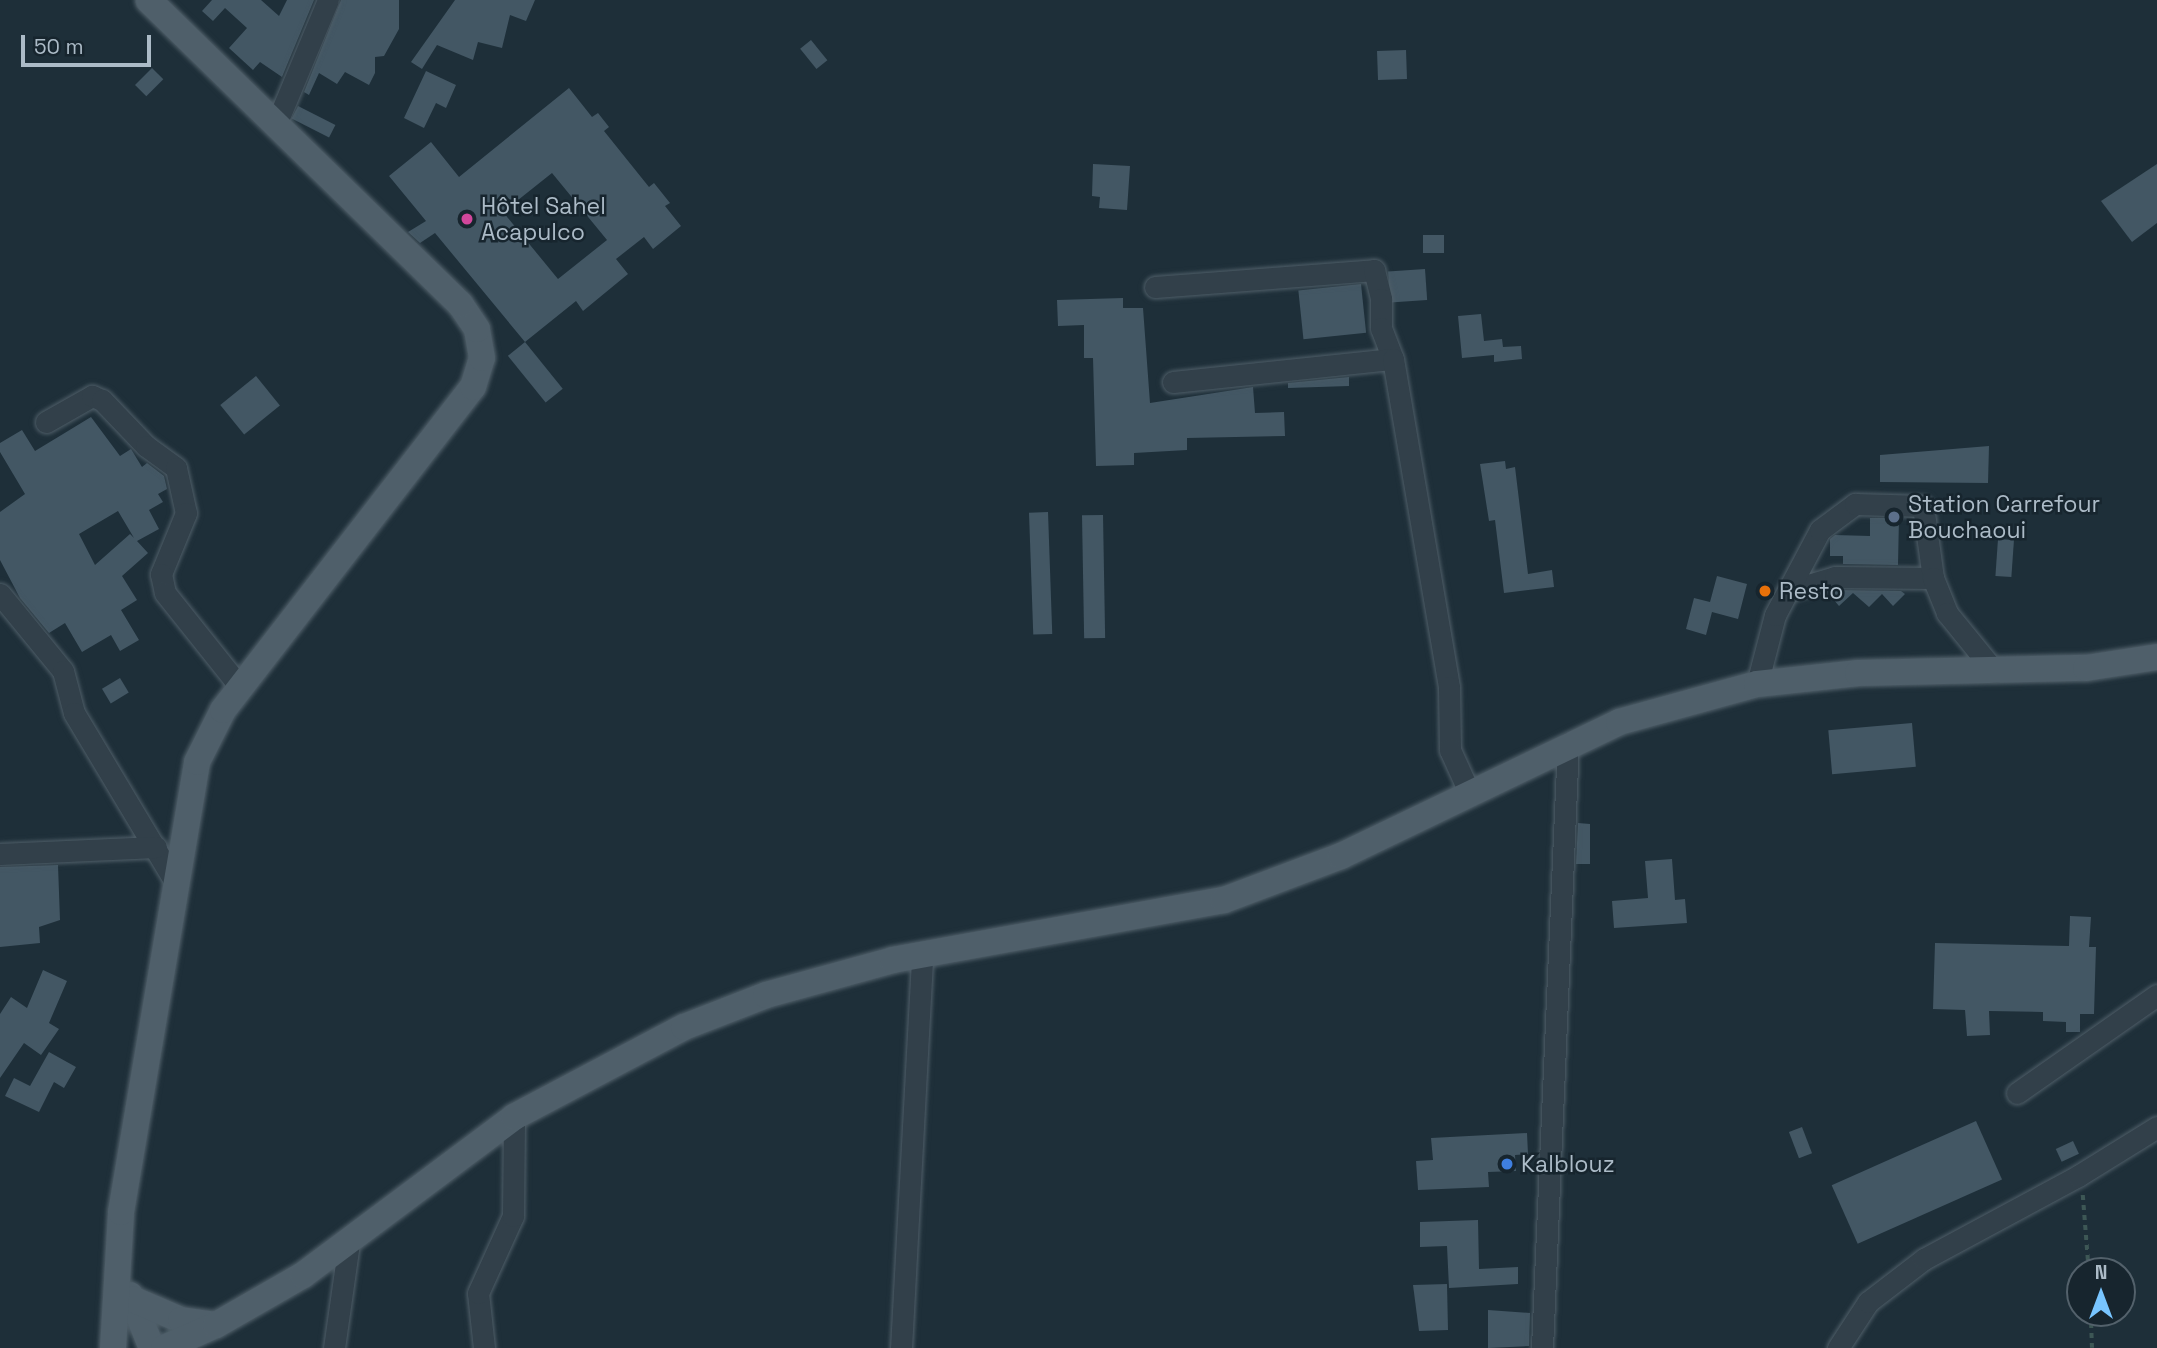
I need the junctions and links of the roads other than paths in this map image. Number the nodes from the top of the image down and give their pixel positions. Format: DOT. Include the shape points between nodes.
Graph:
graph roads {
  1 [pos="149,0"];
  2 [pos="328,0"];
  3 [pos="277,122"];
  4 [pos="1155,287"];
  5 [pos="1393,359"];
  6 [pos="1173,382"];
  7 [pos="46,422"];
  8 [pos="1933,578"];
  9 [pos="1788,591"];
  10 [pos="0,594"];
  11 [pos="2157,657"];
  12 [pos="1995,672"];
  13 [pos="1757,684"];
  14 [pos="240,687"];
  15 [pos="1568,744"];
  16 [pos="1470,794"];
  17 [pos="156,847"];
  18 [pos="0,854"];
  19 [pos="174,880"];
  20 [pos="922,954"];
  21 [pos="2157,995"];
  22 [pos="2017,1093"];
  23 [pos="514,1117"];
  24 [pos="2157,1127"];
  25 [pos="349,1242"];
  26 [pos="122,1305"];
  27 [pos="216,1325"];
  28 [pos="1848,1342"];
  29 [pos="98,1348"];
  30 [pos="113,1348"];
  31 [pos="152,1348"];
  32 [pos="164,1348"];
  33 [pos="334,1348"];
  34 [pos="484,1348"];
  35 [pos="901,1348"];
  36 [pos="1542,1348"];
  1 -- 3 [label="main road"];
  2 -- 3 [label="street"];
  3 -- 14 [label="main road" via="470,315 482,358 464,400"];
  4 -- 5 [label="street" via="1374,270 1381,328"];
  5 -- 6 [label="street"];
  5 -- 16 [label="street" via="1449,687 1450,750"];
  7 -- 14 [label="street" via="92,397 102,400 146,446 176,468 186,513 161,574 166,593"];
  8 -- 9 [label="street" via="1835,577"];
  8 -- 9 [label="street" via="1923,506 1856,504 1819,530"];
  8 -- 12 [label="street" via="1948,613"];
  9 -- 13 [label="street" via="1775,615"];
  10 -- 17 [label="street" via="64,671 66,695 74,713"];
  11 -- 12 [label="main road" via="2086,668"];
  12 -- 13 [label="main road" via="1858,673"];
  13 -- 15 [label="main road" via="1619,722"];
  14 -- 19 [label="main road" via="208,735 197,762"];
  15 -- 16 [label="main road"];
  15 -- 36 [label="street"];
  16 -- 20 [label="main road" via="1341,856 1224,900"];
  17 -- 18 [label="street"];
  17 -- 19 [label="street"];
  19 -- 26 [label="main road" via="121,1212 117,1268"];
  20 -- 23 [label="main road" via="792,987 684,1027"];
  20 -- 35 [label="street"];
  21 -- 22 [label="street"];
  23 -- 25 [label="main road"];
  23 -- 34 [label="street" via="513,1216 478,1293"];
  24 -- 28 [label="street" via="2078,1176 1924,1259 1868,1302"];
  25 -- 27 [label="main road"];
  25 -- 33 [label="street"];
  26 -- 27 [label="main road"];
  26 -- 29 [label="main road"];
  26 -- 30 [label="main road"];
  26 -- 31 [label="main road"];
  27 -- 32 [label="main road"];
}
